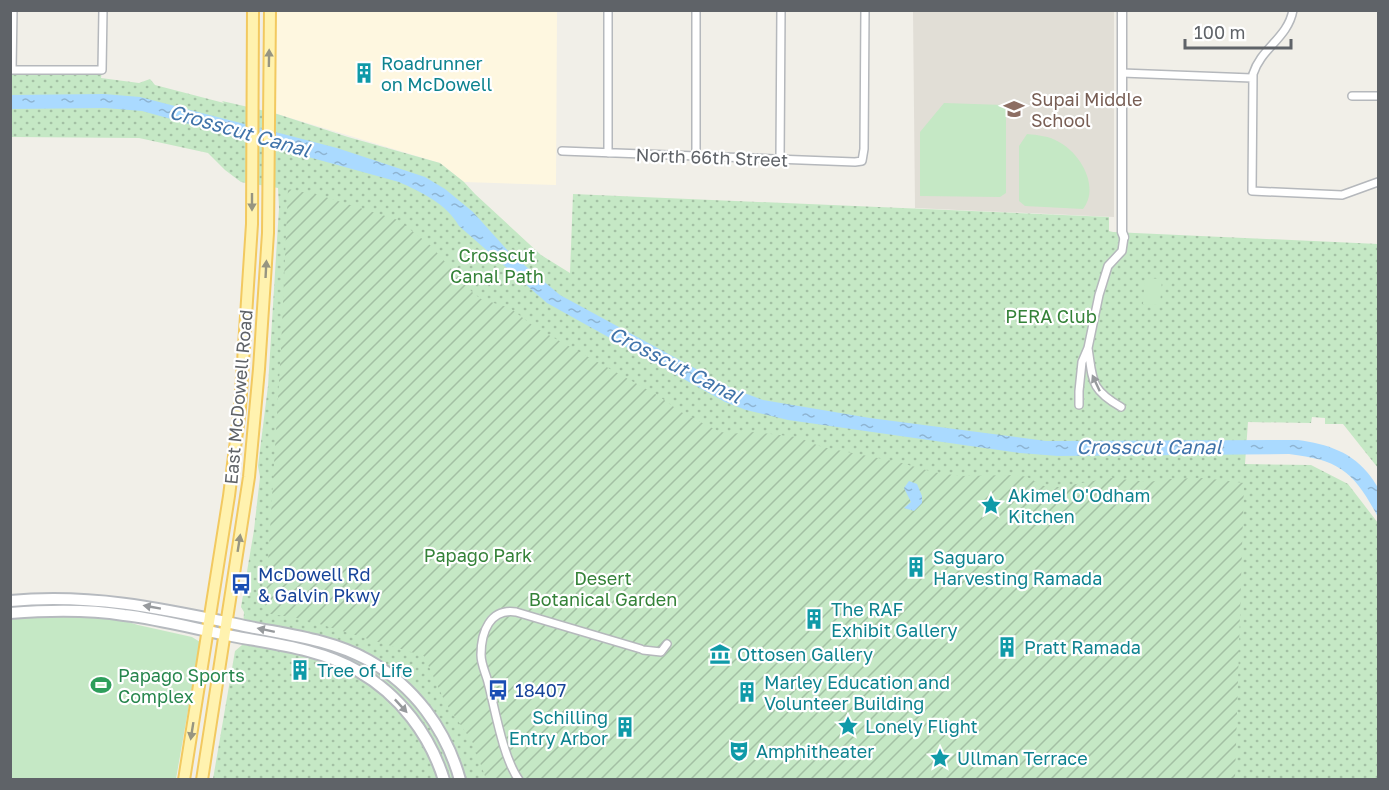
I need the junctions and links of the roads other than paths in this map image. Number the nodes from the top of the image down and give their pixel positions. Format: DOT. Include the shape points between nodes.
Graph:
graph roads {
  1 [pos="13,10"];
  2 [pos="103,10"];
  3 [pos="252,10"];
  4 [pos="270,10"];
  5 [pos="608,10"];
  6 [pos="696,10"];
  7 [pos="781,10"];
  8 [pos="865,10"];
  9 [pos="1122,10"];
  10 [pos="1293,10"];
  11 [pos="11,70"];
  12 [pos="1122,73"];
  13 [pos="1252,78"];
  14 [pos="1352,96"];
  15 [pos="1378,96"];
  16 [pos="562,151"];
  17 [pos="608,153"];
  18 [pos="696,156"];
  19 [pos="780,159"];
  20 [pos="1378,182"];
  21 [pos="1124,237"];
  22 [pos="264,299"];
  23 [pos="1088,348"];
  24 [pos="243,368"];
  25 [pos="1079,405"];
  26 [pos="1121,407"];
  27 [pos="252,448"];
  28 [pos="45,598"];
  29 [pos="10,601"];
  30 [pos="45,610"];
  31 [pos="10,613"];
  32 [pos="210,619"];
  33 [pos="227,622"];
  34 [pos="208,632"];
  35 [pos="225,635"];
  36 [pos="667,644"];
  37 [pos="184,780"];
  38 [pos="202,780"];
  39 [pos="444,780"];
  40 [pos="460,780"];
  41 [pos="519,780"];
  1 -- 11 [label="street"];
  2 -- 11 [label="street" via="102,70"];
  3 -- 24 [label="main road, East McDowell Road, one-way" via="252,224"];
  22 -- 4 [label="main road, East McDowell Road, one-way"];
  5 -- 17 [label="street"];
  6 -- 18 [label="street"];
  7 -- 19 [label="street"];
  8 -- 19 [label="street, North 66th Street" via="862,161"];
  9 -- 12 [label="street"];
  10 -- 13 [label="street" via="1285,31 1261,58"];
  12 -- 13 [label="street"];
  12 -- 21 [label="street"];
  13 -- 20 [label="street" via="1252,192 1342,195"];
  14 -- 15 [label="street"];
  16 -- 17 [label="street, North 66th Street"];
  17 -- 18 [label="street, North 66th Street"];
  18 -- 19 [label="street, North 66th Street"];
  21 -- 23 [label="street" via="1122,251 1108,266 1103,279"];
  22 -- 24 [label="main road"];
  22 -- 27 [label="main road, East McDowell Road"];
  23 -- 25 [label="street" via="1082,362"];
  26 -- 23 [label="street, one-way" via="1096,387"];
  24 -- 27 [label="main road" via="250,385"];
  24 -- 32 [label="main road, East McDowell Road"];
  33 -- 27 [label="main road, East McDowell Road, one-way"];
  28 -- 29 [label="main road"];
  28 -- 30 [label="main road"];
  32 -- 28 [label="main road, one-way" via="118,601"];
  30 -- 31 [label="main road"];
  30 -- 34 [label="main road" via="125,615"];
  32 -- 33 [label="main road"];
  32 -- 34 [label="main road, East McDowell Road"];
  33 -- 35 [label="main road, East McDowell Road"];
  40 -- 33 [label="main road, one-way" via="448,746 432,719 408,690 378,666 336,646"];
  34 -- 35 [label="main road"];
  34 -- 37 [label="main road, East McDowell Road, one-way"];
  35 -- 38 [label="main road, East McDowell Road"];
  35 -- 39 [label="main road, one-way" via="320,654 360,672 411,717 428,741"];
  36 -- 41 [label="street" via="661,652 642,650 516,612 495,615 485,632 481,657 509,762"];
}
